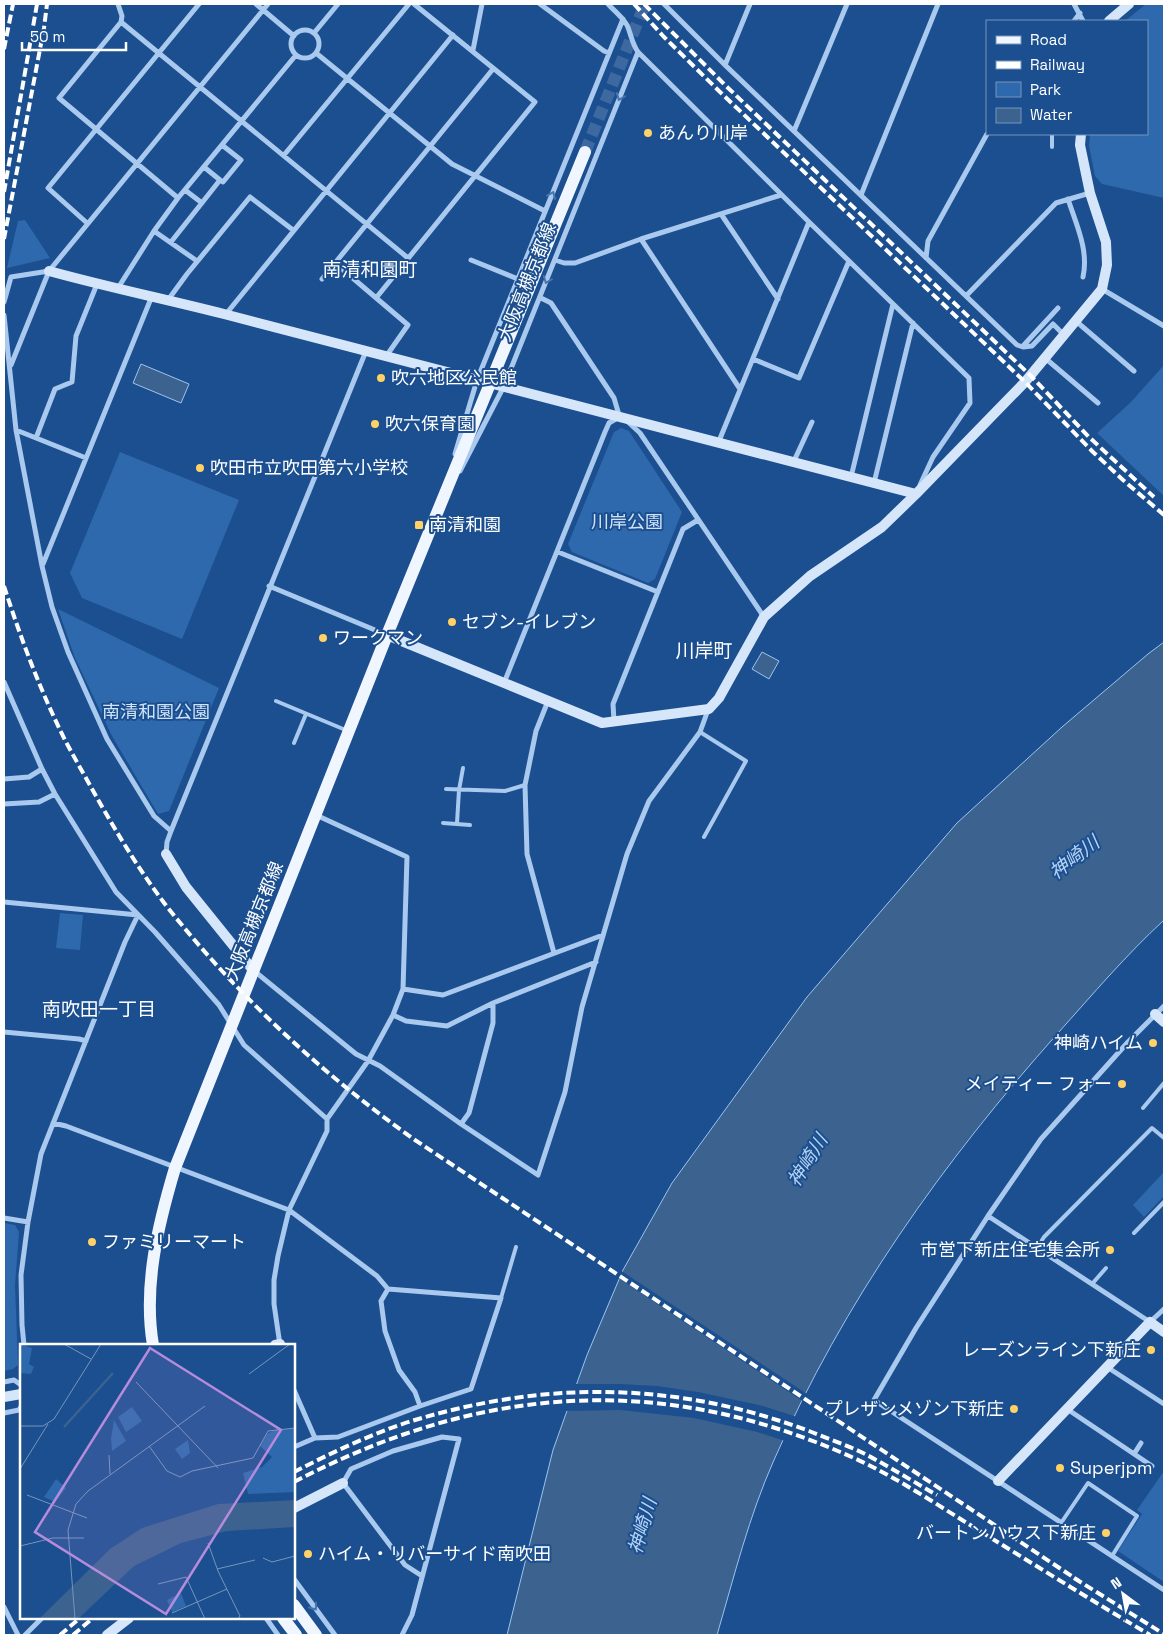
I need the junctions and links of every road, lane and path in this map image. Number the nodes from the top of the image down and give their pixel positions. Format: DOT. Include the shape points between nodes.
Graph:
graph roads {
  1 [pos="118,4"];
  2 [pos="199,4"];
  3 [pos="256,4"];
  4 [pos="268,4"];
  5 [pos="338,4"];
  6 [pos="409,4"];
  7 [pos="414,4"];
  8 [pos="482,4"];
  9 [pos="540,4"];
  10 [pos="608,4"];
  11 [pos="664,4"];
  12 [pos="750,4"];
  13 [pos="847,4"];
  14 [pos="938,4"];
  15 [pos="1074,4"];
  16 [pos="1129,4"];
  17 [pos="263,10"];
  18 [pos="1080,13"];
  19 [pos="623,19"];
  20 [pos="1075,20"];
  21 [pos="1083,20"];
  22 [pos="1111,20"];
  23 [pos="121,22"];
  24 [pos="314,33"];
  25 [pos="452,35"];
  26 [pos="294,36"];
  27 [pos="473,50"];
  28 [pos="638,52"];
  29 [pos="316,53"];
  30 [pos="609,53"];
  31 [pos="159,54"];
  32 [pos="296,55"];
  33 [pos="725,65"];
  34 [pos="493,69"];
  35 [pos="347,78"];
  36 [pos="199,87"];
  37 [pos="388,112"];
  38 [pos="242,122"];
  39 [pos="96,130"];
  40 [pos="794,131"];
  41 [pos="986,135"];
  42 [pos="1052,135"];
  43 [pos="1081,135"];
  44 [pos="222,146"];
  45 [pos="431,146"];
  46 [pos="1052,147"];
  47 [pos="585,152"];
  48 [pos="284,155"];
  49 [pos="136,163"];
  50 [pos="204,167"];
  51 [pos="476,176"];
  52 [pos="220,180"];
  53 [pos="185,190"];
  54 [pos="325,190"];
  55 [pos="1090,193"];
  56 [pos="781,195"];
  57 [pos="860,195"];
  58 [pos="178,198"];
  59 [pos="1068,199"];
  60 [pos="202,203"];
  61 [pos="545,211"];
  62 [pos="721,214"];
  63 [pos="809,222"];
  64 [pos="87,223"];
  65 [pos="366,224"];
  66 [pos="293,230"];
  67 [pos="154,231"];
  68 [pos="641,239"];
  69 [pos="171,242"];
  70 [pos="408,258"];
  71 [pos="926,258"];
  72 [pos="471,260"];
  73 [pos="555,260"];
  74 [pos="197,261"];
  75 [pos="849,261"];
  76 [pos="335,263"];
  77 [pos="49,271"];
  78 [pos="1083,277"];
  79 [pos="322,279"];
  80 [pos="518,279"];
  81 [pos="97,284"];
  82 [pos="117,289"];
  83 [pos="1102,289"];
  84 [pos="152,296"];
  85 [pos="966,296"];
  86 [pos="376,298"];
  87 [pos="540,298"];
  88 [pos="778,299"];
  89 [pos="168,300"];
  90 [pos="4,302"];
  91 [pos="893,304"];
  92 [pos="1058,308"];
  93 [pos="225,314"];
  94 [pos="4,315"];
  95 [pos="1077,322"];
  96 [pos="913,323"];
  97 [pos="1164,326"];
  98 [pos="1065,335"];
  99 [pos="1022,347"];
  100 [pos="366,351"];
  101 [pos="386,356"];
  102 [pos="1045,358"];
  103 [pos="753,359"];
  104 [pos="10,367"];
  105 [pos="1134,371"];
  106 [pos="477,380"];
  107 [pos="491,383"];
  108 [pos="504,386"];
  109 [pos="740,390"];
  110 [pos="1098,403"];
  111 [pos="620,416"];
  112 [pos="812,422"];
  113 [pos="16,430"];
  114 [pos="36,438"];
  115 [pos="719,441"];
  116 [pos="86,458"];
  117 [pos="794,462"];
  118 [pos="851,477"];
  119 [pos="874,483"];
  120 [pos="916,494"];
  121 [pos="435,520"];
  122 [pos="698,520"];
  123 [pos="558,552"];
  124 [pos="42,566"];
  125 [pos="269,586"];
  126 [pos="658,592"];
  127 [pos="764,617"];
  128 [pos="387,635"];
  129 [pos="4,682"];
  130 [pos="504,683"];
  131 [pos="276,701"];
  132 [pos="548,701"];
  133 [pos="709,709"];
  134 [pos="306,714"];
  135 [pos="614,721"];
  136 [pos="348,731"];
  137 [pos="700,732"];
  138 [pos="294,743"];
  139 [pos="463,768"];
  140 [pos="42,770"];
  141 [pos="4,779"];
  142 [pos="525,785"];
  143 [pos="446,789"];
  144 [pos="459,790"];
  145 [pos="55,794"];
  146 [pos="4,804"];
  147 [pos="315,814"];
  148 [pos="444,823"];
  149 [pos="457,823"];
  150 [pos="470,825"];
  151 [pos="171,831"];
  152 [pos="704,837"];
  153 [pos="166,854"];
  154 [pos="4,902"];
  155 [pos="138,915"];
  156 [pos="603,935"];
  157 [pos="554,953"];
  158 [pos="596,962"];
  159 [pos="253,970"];
  160 [pos="402,989"];
  161 [pos="493,1003"];
  162 [pos="1164,1006"];
  163 [pos="1156,1014"];
  164 [pos="392,1015"];
  165 [pos="1164,1022"];
  166 [pos="232,1026"];
  167 [pos="4,1032"];
  168 [pos="86,1041"];
  169 [pos="368,1061"];
  170 [pos="1164,1083"];
  171 [pos="1143,1108"];
  172 [pos="328,1119"];
  173 [pos="53,1123"];
  174 [pos="461,1124"];
  175 [pos="1164,1138"];
  176 [pos="174,1168"];
  177 [pos="1164,1202"];
  178 [pos="289,1210"];
  179 [pos="988,1216"];
  180 [pos="4,1218"];
  181 [pos="28,1222"];
  182 [pos="1134,1233"];
  183 [pos="516,1247"];
  184 [pos="1037,1248"];
  185 [pos="1106,1268"];
  186 [pos="1092,1284"];
  187 [pos="388,1288"];
  188 [pos="501,1298"];
  189 [pos="1164,1308"];
  190 [pos="1150,1322"];
  191 [pos="1164,1332"];
  192 [pos="24,1344"];
  193 [pos="153,1344"];
  194 [pos="278,1344"];
  195 [pos="1107,1367"];
  196 [pos="4,1382"];
  197 [pos="20,1384"];
  198 [pos="295,1392"];
  199 [pos="20,1394"];
  200 [pos="4,1397"];
  201 [pos="1164,1404"];
  202 [pos="420,1406"];
  203 [pos="1067,1409"];
  204 [pos="20,1410"];
  205 [pos="4,1413"];
  206 [pos="315,1438"];
  207 [pos="1141,1443"];
  208 [pos="295,1447"];
  209 [pos="1134,1454"];
  210 [pos="1152,1466"];
  211 [pos="998,1481"];
  212 [pos="343,1483"];
  213 [pos="295,1507"];
  214 [pos="1061,1523"];
  215 [pos="1112,1556"];
  216 [pos="422,1576"];
  217 [pos="295,1580"];
  218 [pos="1164,1590"];
  219 [pos="295,1606"];
  220 [pos="4,1607"];
  221 [pos="41,1619"];
  222 [pos="128,1619"];
  223 [pos="267,1619"];
  224 [pos="284,1619"];
  225 [pos="18,1635"];
  226 [pos="25,1635"];
  227 [pos="107,1635"];
  228 [pos="278,1635"];
  229 [pos="296,1635"];
  230 [pos="316,1635"];
  231 [pos="335,1635"];
  232 [pos="402,1635"];
  1 -- 23 [label="street"];
  2 -- 31 [label="street"];
  3 -- 17 [label="street"];
  4 -- 17 [label="street"];
  5 -- 24 [label="street"];
  6 -- 35 [label="street"];
  7 -- 25 [label="street"];
  8 -- 27 [label="street"];
  9 -- 30 [label="street"];
  10 -- 19 [label="street"];
  11 -- 33 [label="street"];
  12 -- 33 [label="street"];
  13 -- 40 [label="street"];
  14 -- 57 [label="street"];
  15 -- 18 [label="street"];
  16 -- 22 [label="street"];
  17 -- 26 [label="street"];
  17 -- 36 [label="street"];
  18 -- 20 [label="street"];
  18 -- 21 [label="street"];
  19 -- 28 [label="street"];
  19 -- 30 [label="street, 大阪高槻京都線"];
  23 -- 31 [label="street"];
  23 -- 39 [label="street" via="59,98"];
  24 -- 26 [label="street" via="306,30"];
  24 -- 29 [label="street" via="319,40"];
  25 -- 27 [label="street"];
  25 -- 37 [label="street"];
  26 -- 32 [label="street" via="291,44"];
  27 -- 34 [label="street"];
  28 -- 56 [label="street"];
  28 -- 73 [label="street, 大阪高槻京都線, one-way"];
  29 -- 32 [label="street" via="304,59"];
  29 -- 35 [label="street"];
  61 -- 30 [label="street, 大阪高槻京都線, one-way"];
  31 -- 36 [label="street"];
  31 -- 39 [label="street"];
  32 -- 38 [label="street"];
  33 -- 40 [label="street"];
  34 -- 45 [label="street"];
  34 -- 51 [label="street" via="535,102"];
  35 -- 37 [label="street"];
  35 -- 48 [label="street"];
  36 -- 38 [label="street"];
  36 -- 49 [label="street"];
  37 -- 45 [label="street"];
  37 -- 54 [label="street"];
  38 -- 44 [label="street"];
  38 -- 48 [label="street"];
  39 -- 49 [label="street"];
  39 -- 64 [label="street" via="48,188"];
  40 -- 57 [label="street"];
  41 -- 71 [label="street" via="928,241"];
  42 -- 46 [label="lane"];
  43 -- 55 [label="street"];
  44 -- 50 [label="street"];
  44 -- 52 [label="street" via="241,160 223,182"];
  45 -- 51 [label="street" via="452,164"];
  45 -- 65 [label="street"];
  47 -- 107 [label="main road, 大阪高槻京都線"];
  48 -- 54 [label="street"];
  49 -- 58 [label="street"];
  49 -- 64 [label="street"];
  50 -- 52 [label="street"];
  50 -- 53 [label="street"];
  51 -- 61 [label="street"];
  51 -- 70 [label="street"];
  52 -- 60 [label="street"];
  53 -- 58 [label="street"];
  53 -- 60 [label="street"];
  54 -- 65 [label="street"];
  54 -- 66 [label="street"];
  55 -- 59 [label="street"];
  55 -- 83 [label="street" via="1106,242 1107,265"];
  56 -- 62 [label="street"];
  56 -- 63 [label="street"];
  57 -- 71 [label="street"];
  58 -- 67 [label="street"];
  59 -- 78 [label="street" via="1085,253"];
  59 -- 85 [label="street" via="1056,203"];
  60 -- 69 [label="street"];
  61 -- 80 [label="street, 大阪高槻京都線"];
  62 -- 68 [label="street"];
  62 -- 88 [label="street"];
  63 -- 75 [label="street"];
  63 -- 88 [label="street"];
  64 -- 77 [label="street"];
  65 -- 70 [label="street"];
  65 -- 76 [label="street"];
  66 -- 74 [label="street" via="250,197"];
  66 -- 93 [label="street"];
  67 -- 69 [label="street"];
  67 -- 82 [label="street"];
  68 -- 73 [label="street" via="575,263"];
  68 -- 109 [label="street"];
  69 -- 74 [label="street"];
  70 -- 86 [label="street"];
  71 -- 85 [label="street"];
  72 -- 80 [label="street"];
  73 -- 87 [label="street, 大阪高槻京都線, one-way"];
  74 -- 89 [label="street"];
  75 -- 91 [label="street"];
  75 -- 103 [label="street" via="799,378"];
  76 -- 79 [label="street"];
  76 -- 86 [label="street"];
  77 -- 81 [label="street"];
  77 -- 90 [label="street" via="10,277"];
  77 -- 104 [label="street"];
  80 -- 106 [label="street, 大阪高槻京都線"];
  81 -- 82 [label="street"];
  81 -- 114 [label="street" via="76,336 72,382 55,389"];
  82 -- 84 [label="street"];
  83 -- 95 [label="street"];
  83 -- 97 [label="street"];
  84 -- 89 [label="street"];
  84 -- 116 [label="street"];
  85 -- 99 [label="street"];
  86 -- 101 [label="street" via="408,325"];
  87 -- 108 [label="street, 大阪高槻京都線"];
  87 -- 111 [label="street" via="551,304 562,319 614,398"];
  88 -- 103 [label="street"];
  89 -- 93 [label="street"];
  91 -- 96 [label="street"];
  91 -- 118 [label="street"];
  92 -- 99 [label="street"];
  93 -- 100 [label="street"];
  94 -- 104 [label="street"];
  95 -- 98 [label="street"];
  95 -- 105 [label="street"];
  96 -- 119 [label="street"];
  96 -- 120 [label="street" via="969,378 970,403 933,457"];
  98 -- 99 [label="street" via="1053,324 1032,346"];
  98 -- 102 [label="street"];
  100 -- 101 [label="street"];
  100 -- 125 [label="street"];
  101 -- 106 [label="street"];
  102 -- 110 [label="street"];
  102 -- 120 [label="street"];
  103 -- 109 [label="street"];
  104 -- 113 [label="street"];
  106 -- 107 [label="street"];
  106 -- 121 [label="street, 大阪高槻京都線"];
  107 -- 108 [label="street"];
  107 -- 121 [label="main road, 大阪高槻京都線"];
  108 -- 111 [label="street"];
  108 -- 121 [label="street, 大阪高槻京都線"];
  109 -- 115 [label="street"];
  111 -- 115 [label="street"];
  111 -- 122 [label="street" via="640,433"];
  111 -- 123 [label="street" via="609,423"];
  112 -- 117 [label="street"];
  113 -- 114 [label="street"];
  113 -- 124 [label="street"];
  114 -- 116 [label="street"];
  115 -- 117 [label="street"];
  116 -- 124 [label="street"];
  117 -- 118 [label="street"];
  118 -- 119 [label="street"];
  119 -- 120 [label="street"];
  120 -- 127 [label="street" via="882,527 810,576"];
  121 -- 128 [label="main road, 大阪高槻京都線"];
  122 -- 126 [label="street" via="684,529"];
  122 -- 127 [label="street"];
  123 -- 126 [label="street"];
  123 -- 130 [label="street"];
  124 -- 151 [label="street" via="65,643 108,739 154,816"];
  125 -- 128 [label="street"];
  125 -- 151 [label="street"];
  126 -- 135 [label="street" via="613,704"];
  127 -- 133 [label="street" via="719,698"];
  128 -- 130 [label="street"];
  128 -- 136 [label="main road, 大阪高槻京都線"];
  129 -- 140 [label="street"];
  130 -- 132 [label="street"];
  131 -- 134 [label="lane"];
  132 -- 135 [label="street" via="602,723"];
  132 -- 142 [label="street" via="536,731"];
  133 -- 135 [label="street"];
  133 -- 137 [label="street"];
  134 -- 136 [label="lane"];
  134 -- 138 [label="lane"];
  136 -- 147 [label="main road, 大阪高槻京都線"];
  137 -- 152 [label="lane" via="746,761"];
  137 -- 156 [label="street" via="649,801 627,854"];
  139 -- 144 [label="lane"];
  140 -- 141 [label="street" via="29,777"];
  140 -- 145 [label="street"];
  142 -- 144 [label="lane" via="505,791"];
  142 -- 157 [label="street" via="527,854"];
  143 -- 144 [label="lane"];
  144 -- 149 [label="lane"];
  145 -- 146 [label="street" via="39,802"];
  145 -- 155 [label="street" via="116,892"];
  147 -- 159 [label="main road, 大阪高槻京都線"];
  147 -- 160 [label="street" via="407,857"];
  148 -- 149 [label="lane"];
  149 -- 150 [label="lane"];
  151 -- 153 [label="street"];
  153 -- 159 [label="street" via="186,887"];
  154 -- 155 [label="street"];
  155 -- 166 [label="street" via="219,1005"];
  155 -- 168 [label="street"];
  156 -- 157 [label="street"];
  156 -- 158 [label="street"];
  157 -- 160 [label="street" via="443,995"];
  158 -- 161 [label="street"];
  158 -- 174 [label="street" via="582,1007 564,1092 538,1175"];
  159 -- 166 [label="main road, 大阪高槻京都線"];
  159 -- 169 [label="street"];
  160 -- 164 [label="street"];
  161 -- 164 [label="street" via="447,1026 406,1021"];
  161 -- 174 [label="street" via="493,1023 469,1113"];
  162 -- 163 [label="street"];
  163 -- 165 [label="street"];
  163 -- 179 [label="street" via="1042,1139"];
  164 -- 169 [label="street"];
  166 -- 172 [label="street" via="244,1045"];
  166 -- 176 [label="main road, 大阪高槻京都線"];
  167 -- 168 [label="street"];
  168 -- 173 [label="street"];
  169 -- 172 [label="street"];
  169 -- 174 [label="street" via="380,1066"];
  170 -- 171 [label="lane"];
  172 -- 178 [label="street" via="327,1131"];
  173 -- 176 [label="street"];
  173 -- 181 [label="street" via="41,1154"];
  175 -- 184 [label="lane" via="1152,1128 1044,1237"];
  176 -- 178 [label="street"];
  176 -- 193 [label="main road, 大阪高槻京都線" via="152,1266 150,1327"];
  177 -- 182 [label="lane"];
  178 -- 187 [label="street" via="377,1276"];
  178 -- 194 [label="street" via="274,1280"];
  179 -- 184 [label="street"];
  179 -- 211 [label="street" via="874,1400"];
  180 -- 181 [label="street"];
  181 -- 192 [label="street" via="21,1275"];
  183 -- 188 [label="lane"];
  184 -- 186 [label="street"];
  185 -- 186 [label="lane"];
  186 -- 190 [label="street"];
  187 -- 188 [label="street"];
  187 -- 202 [label="street" via="381,1301 385,1331 399,1370 415,1392"];
  188 -- 202 [label="street" via="471,1389"];
  189 -- 190 [label="street"];
  190 -- 191 [label="street"];
  190 -- 195 [label="street"];
  195 -- 201 [label="street"];
  195 -- 203 [label="street"];
  196 -- 197 [label="street" via="14,1380"];
  198 -- 206 [label="street"];
  199 -- 200 [label="street"];
  202 -- 206 [label="street" via="338,1436"];
  203 -- 209 [label="street"];
  203 -- 211 [label="street"];
  204 -- 205 [label="street"];
  206 -- 208 [label="street"];
  207 -- 209 [label="street"];
  209 -- 210 [label="street"];
  211 -- 214 [label="street"];
  212 -- 213 [label="street"];
  212 -- 216 [label="street" via="405,1565"];
  212 -- 216 [label="street" via="351,1469 393,1451 442,1437 459,1440"];
  214 -- 215 [label="street"];
  214 -- 215 [label="lane" via="1088,1483 1137,1516"];
  215 -- 218 [label="street"];
  216 -- 232 [label="street" via="412,1615"];
  217 -- 231 [label="street, one-way"];
  219 -- 230 [label="main road"];
  220 -- 225 [label="street"];
  221 -- 226 [label="street"];
  222 -- 227 [label="street"];
  223 -- 228 [label="street"];
  224 -- 229 [label="main road"];
}
